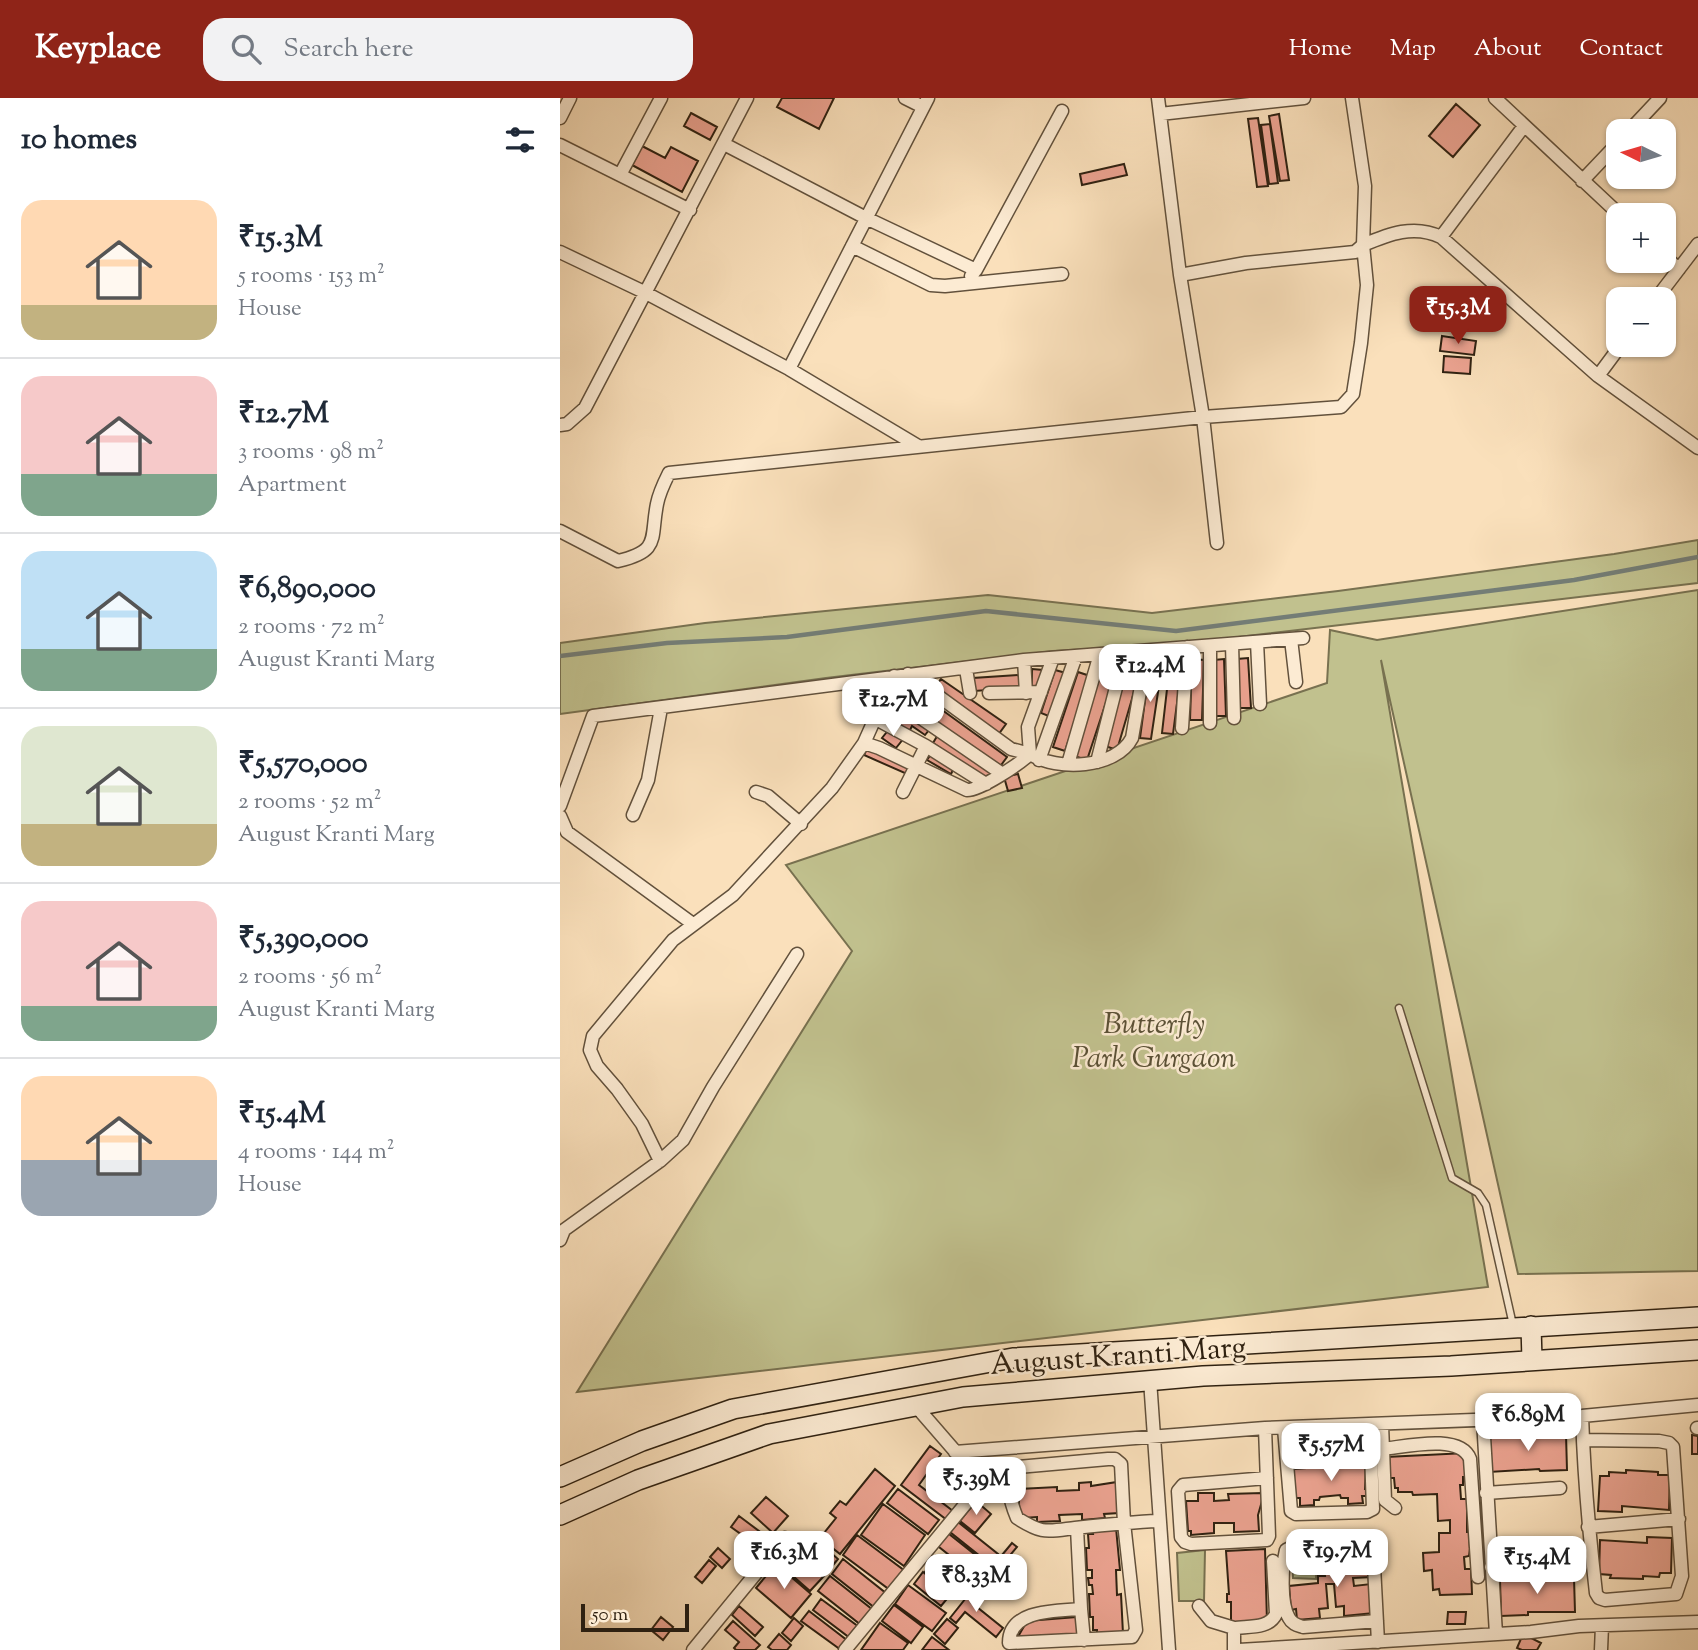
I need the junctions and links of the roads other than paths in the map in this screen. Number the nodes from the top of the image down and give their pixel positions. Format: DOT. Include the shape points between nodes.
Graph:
graph roads {
  1 [pos="570,98"];
  2 [pos="661,98"];
  3 [pos="747,98"];
  4 [pos="905,98"];
  5 [pos="1158,98"];
  6 [pos="1304,98"];
  7 [pos="1352,98"];
  8 [pos="1495,98"];
  9 [pos="1660,98"];
  10 [pos="925,102"];
  11 [pos="1062,111"];
  12 [pos="1160,114"];
  13 [pos="560,118"];
  14 [pos="1640,119"];
  15 [pos="1524,126"];
  16 [pos="724,144"];
  17 [pos="560,145"];
  18 [pos="1606,156"];
  19 [pos="620,175"];
  20 [pos="1582,181"];
  21 [pos="1607,203"];
  22 [pos="690,210"];
  23 [pos="866,218"];
  24 [pos="1441,237"];
  25 [pos="1698,244"];
  26 [pos="1363,245"];
  27 [pos="852,246"];
  28 [pos="560,252"];
  29 [pos="1676,266"];
  30 [pos="1679,269"];
  31 [pos="976,270"];
  32 [pos="1062,274"];
  33 [pos="1180,275"];
  34 [pos="964,284"];
  35 [pos="1665,287"];
  36 [pos="644,292"];
  37 [pos="1612,357"];
  38 [pos="789,369"];
  39 [pos="1598,376"];
  40 [pos="1203,417"];
  41 [pos="560,425"];
  42 [pos="918,446"];
  43 [pos="1698,448"];
  44 [pos="560,531"];
  45 [pos="1217,543"];
  46 [pos="1257,642"];
  47 [pos="1232,644"];
  48 [pos="1210,646"];
  49 [pos="1187,647"];
  50 [pos="1147,650"];
  51 [pos="1125,652"];
  52 [pos="1100,654"];
  53 [pos="1076,656"];
  54 [pos="1053,658"];
  55 [pos="1024,660"];
  56 [pos="967,668"];
  57 [pos="908,674"];
  58 [pos="894,676"];
  59 [pos="1296,682"];
  60 [pos="1041,692"];
  61 [pos="970,693"];
  62 [pos="989,693"];
  63 [pos="1026,693"];
  64 [pos="886,694"];
  65 [pos="1260,704"];
  66 [pos="661,708"];
  67 [pos="1234,718"];
  68 [pos="876,719"];
  69 [pos="1210,723"];
  70 [pos="1182,728"];
  71 [pos="864,743"];
  72 [pos="926,746"];
  73 [pos="1035,757"];
  74 [pos="1097,762"];
  75 [pos="1068,764"];
  76 [pos="916,766"];
  77 [pos="1001,773"];
  78 [pos="986,784"];
  79 [pos="756,792"];
  80 [pos="903,792"];
  81 [pos="560,806"];
  82 [pos="634,815"];
  83 [pos="560,816"];
  84 [pos="801,824"];
  85 [pos="692,924"];
  86 [pos="797,954"];
  87 [pos="1399,1008"];
  88 [pos="660,1161"];
  89 [pos="560,1240"];
  90 [pos="1698,1317"];
  91 [pos="1522,1326"];
  92 [pos="1698,1350"];
  93 [pos="1532,1360"];
  94 [pos="1150,1380"];
  95 [pos="915,1405"];
  96 [pos="1698,1405"];
  97 [pos="1582,1416"];
  98 [pos="1483,1420"];
  99 [pos="1382,1425"];
  100 [pos="1265,1428"];
  101 [pos="1284,1428"];
  102 [pos="1154,1436"];
  103 [pos="1583,1440"];
  104 [pos="1382,1449"];
  105 [pos="955,1452"];
  106 [pos="1286,1452"];
  107 [pos="560,1477"];
  108 [pos="1267,1478"];
  109 [pos="1560,1488"];
  110 [pos="1486,1493"];
  111 [pos="1395,1508"];
  112 [pos="560,1515"];
  113 [pos="1679,1520"];
  114 [pos="1158,1521"];
  115 [pos="1124,1523"];
  116 [pos="1588,1527"];
  117 [pos="1077,1528"];
  118 [pos="785,1538"];
  119 [pos="1272,1561"];
  120 [pos="1565,1562"];
  121 [pos="1491,1567"];
  122 [pos="1478,1577"];
  123 [pos="1199,1606"];
  124 [pos="1082,1609"];
  125 [pos="1377,1621"];
  126 [pos="1698,1622"];
  127 [pos="1602,1626"];
  128 [pos="1234,1628"];
  129 [pos="1496,1634"];
  130 [pos="1084,1640"];
  131 [pos="1378,1642"];
  132 [pos="1316,1647"];
  133 [pos="693,1650"];
  134 [pos="845,1650"];
  135 [pos="1169,1650"];
  136 [pos="1237,1650"];
  137 [pos="1601,1650"];
  1 -- 13 [label="street"];
  2 -- 19 [label="street"];
  3 -- 16 [label="street"];
  4 -- 10 [label="street"];
  5 -- 12 [label="street"];
  6 -- 12 [label="street"];
  7 -- 26 [label="street" via="1365,186"];
  8 -- 15 [label="street"];
  9 -- 14 [label="street"];
  10 -- 23 [label="street"];
  11 -- 31 [label="street"];
  12 -- 33 [label="street"];
  15 -- 20 [label="street"];
  15 -- 24 [label="street"];
  16 -- 22 [label="street"];
  16 -- 23 [label="street"];
  17 -- 19 [label="street"];
  18 -- 20 [label="street"];
  19 -- 22 [label="street"];
  20 -- 21 [label="street"];
  22 -- 36 [label="street"];
  23 -- 27 [label="street"];
  23 -- 31 [label="street"];
  24 -- 26 [label="street" via="1406,230"];
  24 -- 39 [label="street"];
  25 -- 30 [label="street"];
  26 -- 33 [label="street" via="1355,252"];
  26 -- 40 [label="street" via="1367,285 1353,394 1341,407"];
  27 -- 34 [label="street" via="931,285"];
  27 -- 38 [label="street"];
  28 -- 36 [label="street"];
  29 -- 30 [label="street"];
  30 -- 35 [label="street"];
  31 -- 34 [label="street"];
  32 -- 34 [label="street"];
  33 -- 40 [label="street"];
  36 -- 38 [label="street"];
  36 -- 41 [label="street" via="585,408"];
  37 -- 39 [label="street"];
  38 -- 42 [label="street"];
  39 -- 43 [label="street"];
  40 -- 42 [label="street"];
  40 -- 45 [label="street"];
  42 -- 44 [label="street" via="669,473 656,506 651,545 635,558 618,561"];
  46 -- 47 [label="street"];
  46 -- 59 [label="street" via="1297,639"];
  46 -- 65 [label="street"];
  47 -- 48 [label="street"];
  47 -- 67 [label="street"];
  48 -- 49 [label="street"];
  48 -- 69 [label="street"];
  49 -- 50 [label="street"];
  49 -- 70 [label="street"];
  50 -- 51 [label="street"];
  50 -- 74 [label="street" via="1132,738 1126,749"];
  51 -- 52 [label="street"];
  51 -- 74 [label="street"];
  52 -- 53 [label="street"];
  52 -- 75 [label="street"];
  53 -- 54 [label="street"];
  53 -- 73 [label="street"];
  54 -- 55 [label="street"];
  54 -- 60 [label="street"];
  55 -- 56 [label="street"];
  55 -- 63 [label="street"];
  56 -- 57 [label="street"];
  56 -- 61 [label="street"];
  57 -- 58 [label="street"];
  57 -- 73 [label="street" via="1012,749"];
  58 -- 64 [label="street"];
  58 -- 66 [label="street"];
  60 -- 63 [label="street"];
  60 -- 73 [label="street" via="1028,727"];
  62 -- 63 [label="street"];
  64 -- 68 [label="street"];
  64 -- 77 [label="street"];
  66 -- 81 [label="street" via="593,716"];
  66 -- 82 [label="street" via="648,780"];
  68 -- 71 [label="street"];
  68 -- 72 [label="street"];
  71 -- 76 [label="street"];
  71 -- 84 [label="street"];
  72 -- 76 [label="street"];
  72 -- 78 [label="street"];
  73 -- 75 [label="street"];
  73 -- 77 [label="street"];
  74 -- 75 [label="street"];
  76 -- 78 [label="street" via="967,790"];
  76 -- 80 [label="street"];
  77 -- 78 [label="street"];
  79 -- 84 [label="street" via="768,796"];
  83 -- 85 [label="street" via="567,832"];
  84 -- 85 [label="street" via="733,895"];
  85 -- 88 [label="street" via="673,940 593,1036 590,1049 597,1066 642,1124"];
  86 -- 88 [label="street" via="683,1140"];
  87 -- 91 [label="lane" via="1452,1178 1478,1193 1486,1205"];
  88 -- 89 [label="street" via="564,1230"];
  90 -- 91 [label="main road, August Kranti Marg"];
  91 -- 93 [label="main road"];
  91 -- 107 [label="main road, August Kranti Marg" via="1013,1358 733,1409 642,1441"];
  92 -- 93 [label="main road, August Kranti Marg"];
  93 -- 94 [label="main road, August Kranti Marg"];
  94 -- 95 [label="main road, August Kranti Marg"];
  94 -- 102 [label="street"];
  95 -- 105 [label="street"];
  95 -- 112 [label="main road, August Kranti Marg" via="769,1434 638,1480"];
  96 -- 97 [label="street"];
  97 -- 98 [label="street"];
  97 -- 103 [label="street"];
  98 -- 99 [label="street"];
  98 -- 110 [label="street"];
  99 -- 101 [label="street"];
  99 -- 104 [label="street"];
  100 -- 101 [label="street"];
  100 -- 102 [label="street"];
  100 -- 108 [label="street"];
  101 -- 106 [label="street"];
  102 -- 105 [label="street"];
  102 -- 114 [label="street"];
  103 -- 113 [label="street" via="1669,1443"];
  103 -- 116 [label="street"];
  104 -- 111 [label="street" via="1385,1500"];
  104 -- 122 [label="street" via="1442,1443 1467,1451"];
  105 -- 134 [label="street" via="980,1480 977,1490"];
  106 -- 106 [label="street" via="1291,1511 1373,1509 1371,1452 1367,1449"];
  108 -- 108 [label="street" via="1267,1540 1191,1544 1181,1537 1178,1491 1183,1485"];
  109 -- 110 [label="street"];
  110 -- 121 [label="street"];
  113 -- 116 [label="street"];
  113 -- 116 [label="street" via="1682,1576 1676,1594 1669,1596 1600,1598"];
  114 -- 115 [label="street"];
  114 -- 135 [label="street"];
  115 -- 117 [label="street"];
  115 -- 117 [label="street" via="1121,1464 1115,1459 1018,1467 1010,1474 1017,1518 1045,1531"];
  115 -- 130 [label="street" via="1134,1634"];
  117 -- 124 [label="street"];
  118 -- 133 [label="street"];
  119 -- 128 [label="street" via="1276,1614 1265,1625"];
  120 -- 121 [label="street"];
  121 -- 129 [label="street"];
  123 -- 128 [label="street" via="1211,1622"];
  124 -- 130 [label="street"];
  124 -- 130 [label="street" via="1021,1619 1013,1627 1009,1643"];
  125 -- 125 [label="street" via="1369,1543 1286,1550 1284,1601 1294,1624"];
  125 -- 131 [label="street"];
  126 -- 127 [label="street"];
  127 -- 129 [label="street"];
  127 -- 137 [label="street"];
  128 -- 136 [label="street"];
  129 -- 131 [label="street"];
  131 -- 132 [label="street"];
  132 -- 136 [label="street"];
}
